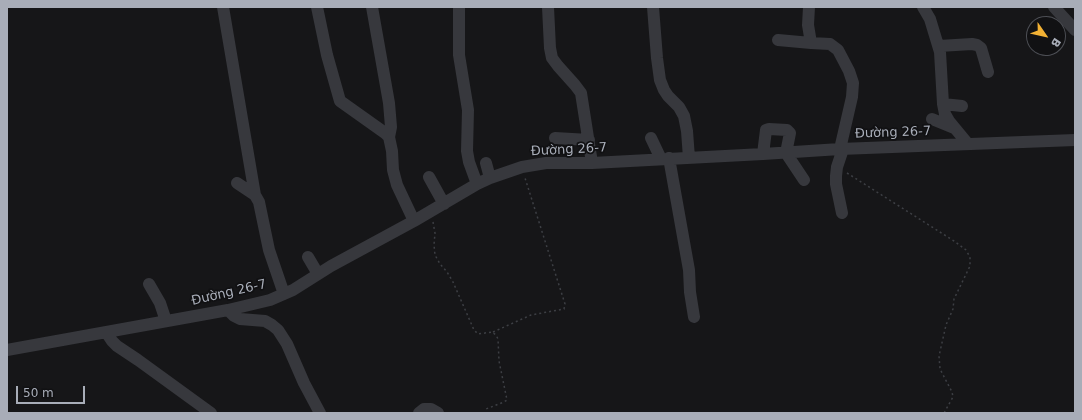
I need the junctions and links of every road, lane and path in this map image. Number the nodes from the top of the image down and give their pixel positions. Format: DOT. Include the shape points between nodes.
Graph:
graph roads {
  1 [pos="222,7"];
  2 [pos="317,7"];
  3 [pos="372,7"];
  4 [pos="459,7"];
  5 [pos="548,7"];
  6 [pos="653,7"];
  7 [pos="809,7"];
  8 [pos="923,7"];
  9 [pos="1054,7"];
  10 [pos="1075,30"];
  11 [pos="778,40"];
  12 [pos="811,43"];
  13 [pos="939,46"];
  14 [pos="988,72"];
  15 [pos="943,104"];
  16 [pos="962,106"];
  17 [pos="932,119"];
  18 [pos="956,129"];
  19 [pos="389,137"];
  20 [pos="555,138"];
  21 [pos="652,138"];
  22 [pos="589,140"];
  23 [pos="1075,140"];
  24 [pos="968,144"];
  25 [pos="842,149"];
  26 [pos="786,153"];
  27 [pos="763,154"];
  28 [pos="689,158"];
  29 [pos="665,159"];
  30 [pos="486,163"];
  31 [pos="592,163"];
  32 [pos="522,167"];
  33 [pos="837,167"];
  34 [pos="429,177"];
  35 [pos="490,178"];
  36 [pos="804,180"];
  37 [pos="237,183"];
  38 [pos="477,184"];
  39 [pos="255,195"];
  40 [pos="444,204"];
  41 [pos="428,213"];
  42 [pos="842,213"];
  43 [pos="414,221"];
  44 [pos="308,257"];
  45 [pos="318,274"];
  46 [pos="149,284"];
  47 [pos="284,294"];
  48 [pos="228,310"];
  49 [pos="694,317"];
  50 [pos="166,321"];
  51 [pos="106,332"];
  52 [pos="492,332"];
  53 [pos="7,350"];
  54 [pos="486,409"];
  55 [pos="211,413"];
  56 [pos="320,413"];
  57 [pos="419,413"];
  58 [pos="438,413"];
  59 [pos="944,413"];
  1 -- 39 [label="street"];
  2 -- 19 [label="street" via="326,55 340,101"];
  3 -- 19 [label="street" via="389,103"];
  4 -- 38 [label="street" via="459,55 468,110 467,151"];
  5 -- 22 [label="street" via="552,58 581,93"];
  6 -- 28 [label="street" via="660,80 668,96 680,107 684,116"];
  7 -- 12 [label="street"];
  8 -- 13 [label="street"];
  9 -- 10 [label="street"];
  11 -- 12 [label="street"];
  12 -- 25 [label="street" via="830,44 838,50 853,83"];
  13 -- 14 [label="street" via="977,45 981,48"];
  13 -- 15 [label="street"];
  15 -- 16 [label="street"];
  15 -- 18 [label="street" via="949,121"];
  17 -- 18 [label="street"];
  18 -- 24 [label="street"];
  19 -- 43 [label="street" via="397,184"];
  20 -- 22 [label="street"];
  21 -- 29 [label="street"];
  22 -- 31 [label="street"];
  23 -- 24 [label="street, Đường 26-7"];
  24 -- 25 [label="street, Đường 26-7"];
  25 -- 26 [label="street, Đường 26-7"];
  25 -- 33 [label="street"];
  26 -- 27 [label="street, Đường 26-7"];
  26 -- 27 [label="street" via="790,133 787,130 769,128 766,130"];
  26 -- 36 [label="street"];
  27 -- 28 [label="street, Đường 26-7"];
  28 -- 29 [label="street, Đường 26-7"];
  29 -- 31 [label="street, Đường 26-7"];
  29 -- 49 [label="street" via="689,270"];
  30 -- 35 [label="street"];
  31 -- 32 [label="street, Đường 26-7" via="546,163"];
  32 -- 35 [label="street, Đường 26-7"];
  32 -- 52 [label="path" via="565,304 564,309 531,315"];
  33 -- 42 [label="street" via="836,184"];
  33 -- 59 [label="path" via="954,241 966,250 970,257 970,266 954,299 939,356 940,370 953,397"];
  34 -- 40 [label="street"];
  35 -- 38 [label="street, Đường 26-7"];
  37 -- 39 [label="street"];
  38 -- 40 [label="street, Đường 26-7"];
  39 -- 47 [label="street" via="259,202 269,250"];
  40 -- 41 [label="street, Đường 26-7"];
  41 -- 43 [label="street, Đường 26-7"];
  41 -- 52 [label="path" via="434,224 435,254 453,282 474,330 478,334"];
  43 -- 45 [label="street, Đường 26-7"];
  44 -- 45 [label="street"];
  45 -- 47 [label="street, Đường 26-7"];
  46 -- 50 [label="street" via="160,303"];
  47 -- 48 [label="street, Đường 26-7"];
  48 -- 50 [label="street, Đường 26-7"];
  48 -- 56 [label="street" via="240,319 265,321 278,330"];
  50 -- 51 [label="street, Đường 26-7"];
  51 -- 53 [label="street, Đường 26-7"];
  51 -- 55 [label="street" via="117,346"];
  52 -- 54 [label="path" via="498,339 501,374 507,398 504,402"];
  57 -- 58 [label="street" via="424,409 431,409"];
}
